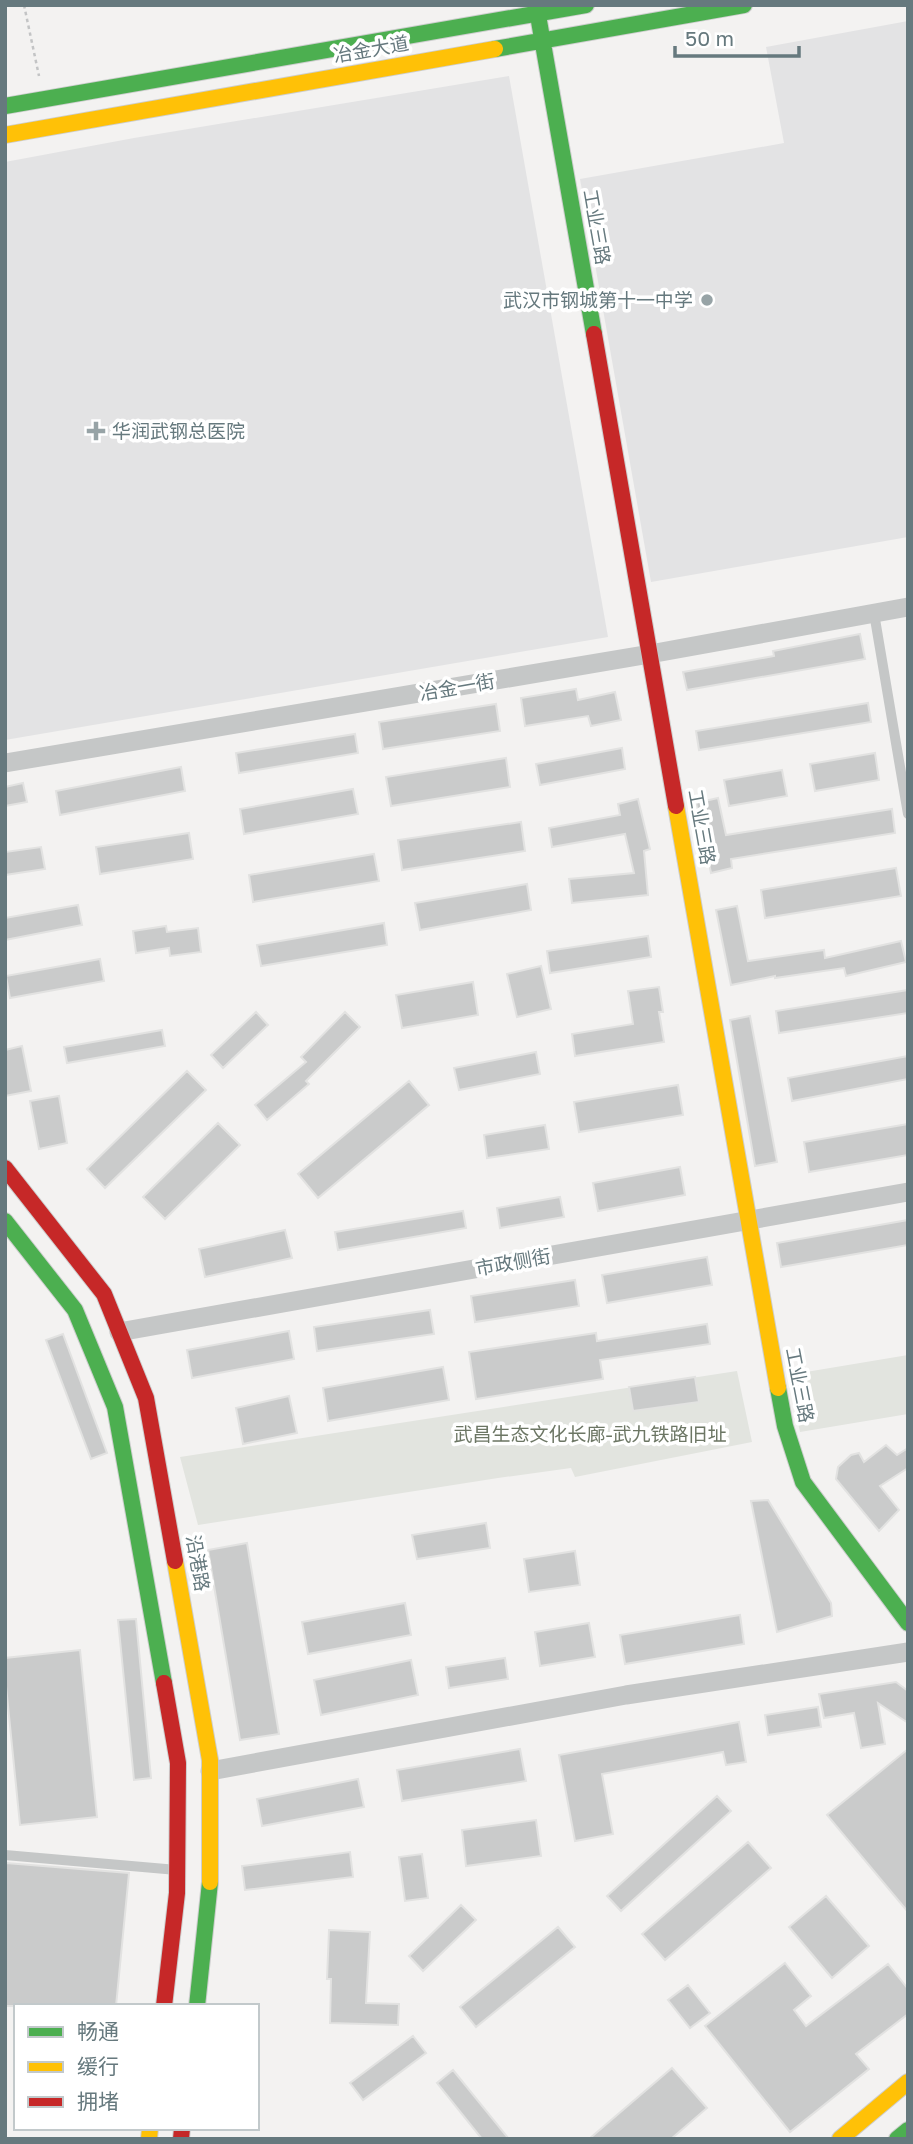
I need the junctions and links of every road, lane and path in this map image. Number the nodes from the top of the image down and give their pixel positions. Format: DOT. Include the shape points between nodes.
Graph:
graph roads {
  1 [pos="24,5"];
  2 [pos="586,5"];
  3 [pos="744,5"];
  4 [pos="537,9"];
  5 [pos="543,40"];
  6 [pos="44,99"];
  7 [pos="5,106"];
  8 [pos="5,135"];
  9 [pos="908,607"];
  10 [pos="874,613"];
  11 [pos="650,654"];
  12 [pos="5,763"];
  13 [pos="908,814"];
  14 [pos="5,1168"];
  15 [pos="908,1192"];
  16 [pos="5,1220"];
  17 [pos="749,1221"];
  18 [pos="119,1332"];
  19 [pos="908,1623"];
  20 [pos="908,1652"];
  21 [pos="210,1771"];
  22 [pos="5,1855"];
  23 [pos="177,1870"];
  24 [pos="164,2004"];
  25 [pos="197,2004"];
  26 [pos="908,2082"];
  27 [pos="908,2130"];
  28 [pos="841,2139"];
  29 [pos="897,2139"];
  1 -- 6 [label="path"];
  2 -- 4 [label="main road, 冶金大道"];
  3 -- 5 [label="main road, 冶金大道"];
  4 -- 5 [label="main road, 工业三路"];
  4 -- 6 [label="main road, 冶金大道"];
  5 -- 8 [label="main road, 冶金大道"];
  5 -- 11 [label="main road, 工业三路"];
  6 -- 7 [label="main road, 冶金大道"];
  9 -- 10 [label="street, 冶金一街"];
  10 -- 11 [label="street, 冶金一街"];
  10 -- 13 [label="lane"];
  11 -- 12 [label="street, 冶金一街"];
  11 -- 17 [label="main road, 工业三路"];
  14 -- 18 [label="main road, 沿港路" via="104,1293"];
  15 -- 17 [label="street, 市政侧街"];
  16 -- 23 [label="main road" via="75,1310 115,1408 178,1763"];
  17 -- 18 [label="street, 市政侧街"];
  17 -- 19 [label="main road, 工业三路" via="785,1426 803,1482"];
  18 -- 21 [label="main road, 沿港路" via="146,1398"];
  20 -- 21 [label="street" via="626,1695"];
  21 -- 25 [label="main road, 沿港路" via="210,1895"];
  22 -- 23 [label="lane"];
  23 -- 24 [label="main road"];
  26 -- 28 [label="main road"];
  27 -- 29 [label="main road"];
}
